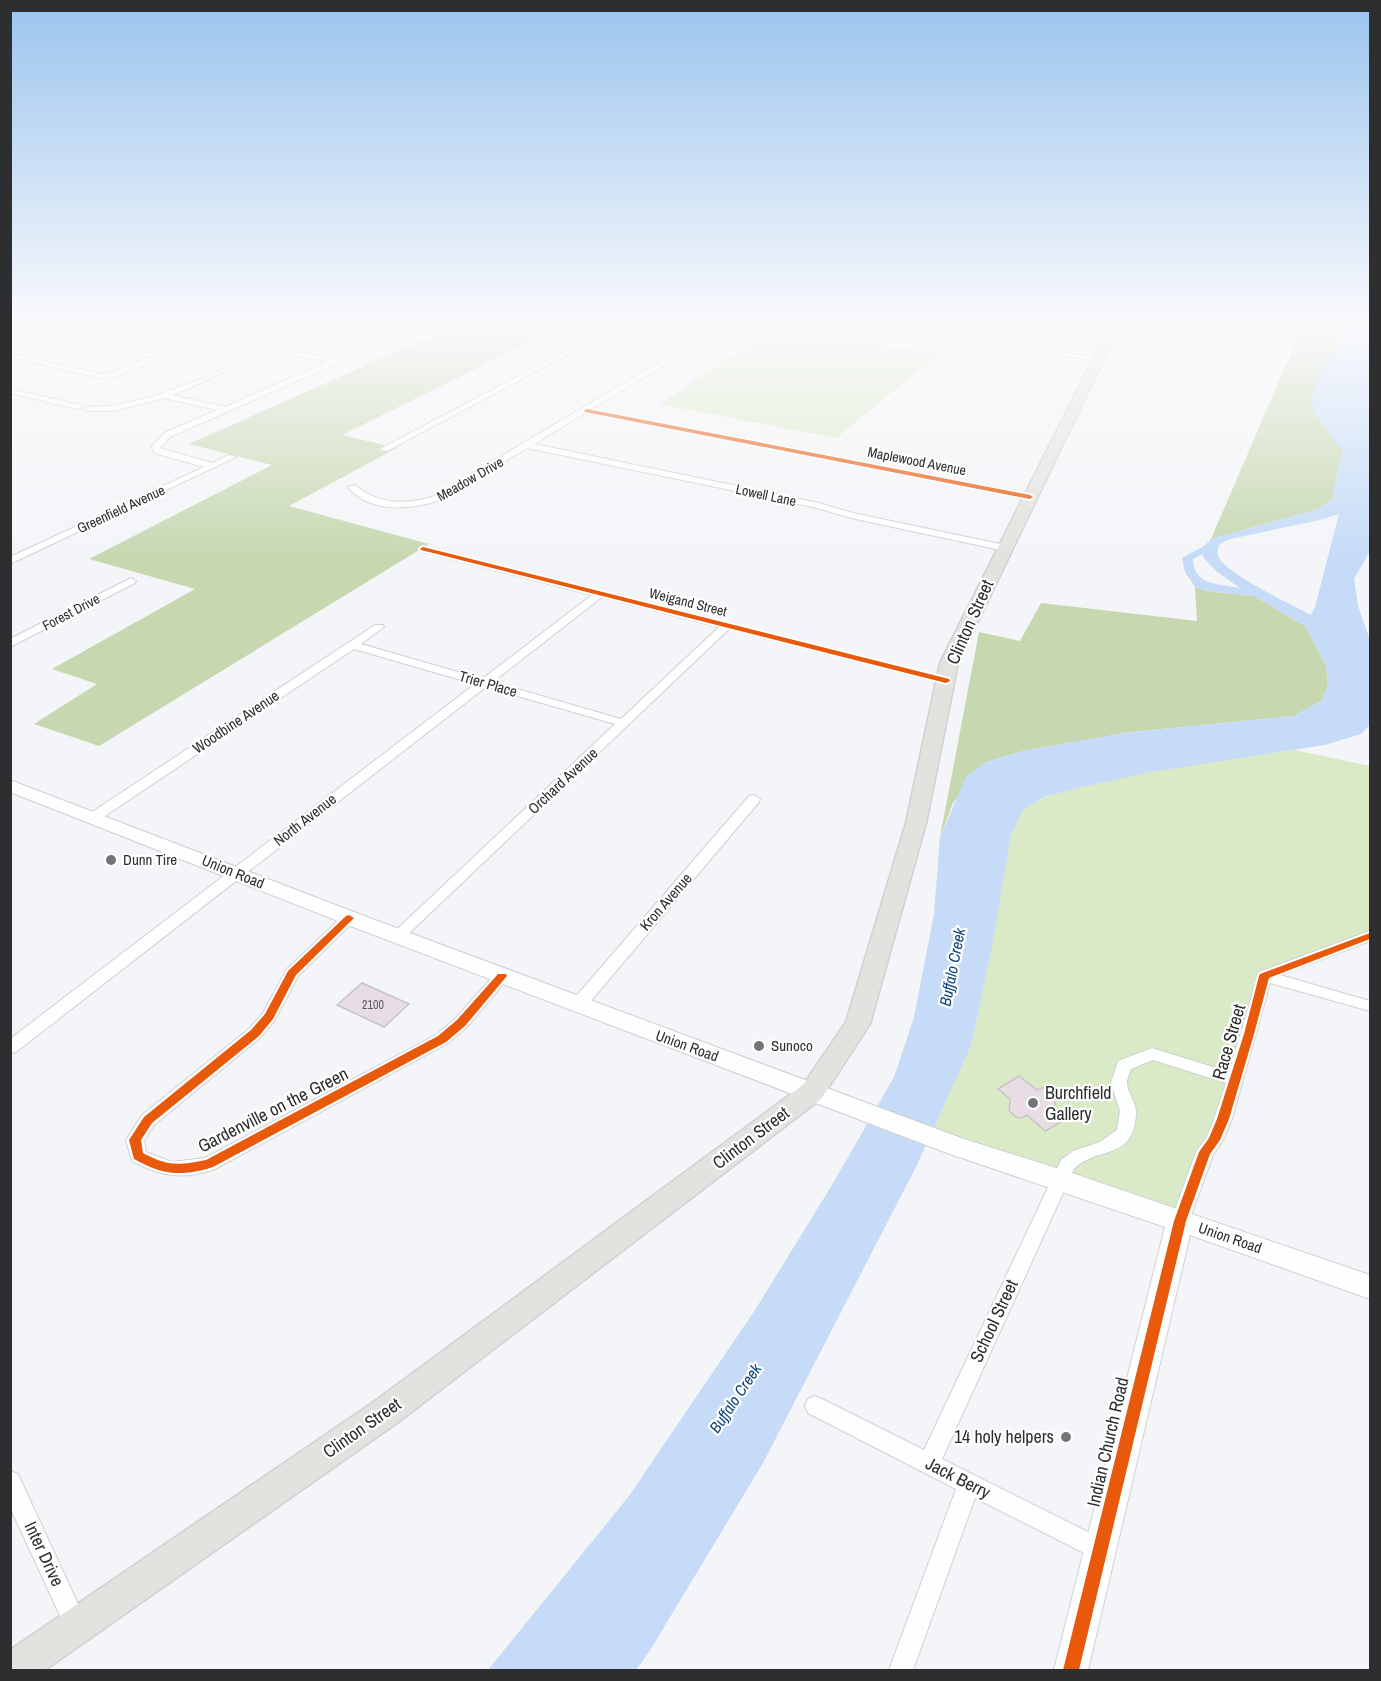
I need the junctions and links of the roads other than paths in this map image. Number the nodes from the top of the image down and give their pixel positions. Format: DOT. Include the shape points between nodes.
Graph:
graph roads {
  1 [pos="54,401"];
  2 [pos="142,401"];
  3 [pos="190,401"];
  4 [pos="242,401"];
  5 [pos="475,401"];
  6 [pos="603,401"];
  7 [pos="1077,401"];
  8 [pos="77,407"];
  9 [pos="88,409"];
  10 [pos="225,409"];
  11 [pos="587,411"];
  12 [pos="527,445"];
  13 [pos="384,449"];
  14 [pos="232,457"];
  15 [pos="212,466"];
  16 [pos="352,487"];
  17 [pos="1030,496"];
  18 [pos="1005,548"];
  19 [pos="423,549"];
  20 [pos="10,561"];
  21 [pos="131,581"];
  22 [pos="600,594"];
  23 [pos="726,626"];
  24 [pos="379,627"];
  25 [pos="10,644"];
  26 [pos="352,645"];
  27 [pos="946,681"];
  28 [pos="484,682"];
  29 [pos="623,723"];
  30 [pos="10,785"];
  31 [pos="754,799"];
  32 [pos="94,817"];
  33 [pos="236,873"];
  34 [pos="349,918"];
  35 [pos="398,936"];
  36 [pos="1371,936"];
  37 [pos="502,976"];
  38 [pos="1264,976"];
  39 [pos="578,1005"];
  40 [pos="1371,1006"];
  41 [pos="10,1048"];
  42 [pos="1235,1080"];
  43 [pos="826,1097"];
  44 [pos="1060,1179"];
  45 [pos="1180,1221"];
  46 [pos="1371,1287"];
  47 [pos="815,1406"];
  48 [pos="928,1464"];
  49 [pos="10,1481"];
  50 [pos="969,1484"];
  51 [pos="1100,1550"];
  52 [pos="77,1627"];
  53 [pos="14,1671"];
  54 [pos="901,1671"];
  55 [pos="1071,1671"];
  1 -- 8 [label="street"];
  2 -- 9 [label="street"];
  3 -- 10 [label="street"];
  4 -- 10 [label="street"];
  5 -- 13 [label="street"];
  6 -- 11 [label="street, Meadow Drive"];
  7 -- 17 [label="main road, Clinton Street"];
  10 -- 15 [label="street" via="167,435 156,446 162,452"];
  11 -- 12 [label="street, Meadow Drive"];
  11 -- 17 [label="street, Maplewood Avenue"];
  12 -- 16 [label="street, Meadow Drive" via="425,503 384,502 357,493"];
  12 -- 18 [label="street, Lowell Lane"];
  14 -- 15 [label="street, Greenfield Avenue"];
  15 -- 20 [label="street, Greenfield Avenue"];
  17 -- 18 [label="main road, Clinton Street"];
  18 -- 27 [label="main road, Clinton Street" via="950,663"];
  19 -- 22 [label="street, Weigand Street"];
  21 -- 25 [label="street, Forest Drive"];
  22 -- 23 [label="street, Weigand Street"];
  22 -- 28 [label="street, North Avenue"];
  23 -- 27 [label="street, Weigand Street"];
  23 -- 29 [label="street, Orchard Avenue"];
  24 -- 26 [label="street, Woodbine Avenue"];
  26 -- 28 [label="street, Trier Place"];
  26 -- 32 [label="street, Woodbine Avenue"];
  27 -- 43 [label="main road, Clinton Street" via="916,823 858,1024"];
  28 -- 29 [label="street, Trier Place"];
  28 -- 33 [label="street, North Avenue"];
  29 -- 35 [label="street, Orchard Avenue"];
  30 -- 32 [label="main road, Union Road"];
  31 -- 39 [label="street, Kron Avenue"];
  32 -- 33 [label="main road, Union Road"];
  33 -- 34 [label="main road, Union Road"];
  33 -- 41 [label="street, North Avenue"];
  34 -- 35 [label="main road, Union Road"];
  34 -- 37 [label="street, Gardenville on the Green" via="292,973 255,1033 148,1120 135,1140 138,1156 160,1168 178,1171 209,1164 442,1039"];
  35 -- 37 [label="main road, Union Road"];
  36 -- 38 [label="street"];
  37 -- 39 [label="main road, Union Road"];
  38 -- 40 [label="street"];
  38 -- 42 [label="street, Race Street"];
  39 -- 43 [label="main road, Union Road"];
  42 -- 44 [label="street, School Street" via="1152,1054 1124,1065 1119,1083 1128,1111 1125,1133 1106,1148 1071,1159"];
  42 -- 45 [label="street, Race Street"];
  43 -- 44 [label="main road, Union Road" via="956,1146"];
  43 -- 52 [label="main road, Clinton Street"];
  44 -- 45 [label="main road, Union Road"];
  44 -- 48 [label="street, School Street"];
  45 -- 46 [label="main road, Union Road"];
  45 -- 51 [label="main road, Indian Church Road"];
  47 -- 48 [label="street, Jack Berry"];
  48 -- 50 [label="street, Jack Berry"];
  49 -- 52 [label="street, Inter Drive"];
  50 -- 51 [label="street, Jack Berry"];
  50 -- 54 [label="street"];
  51 -- 55 [label="main road, Indian Church Road"];
  52 -- 53 [label="main road, Clinton Street"];
}
